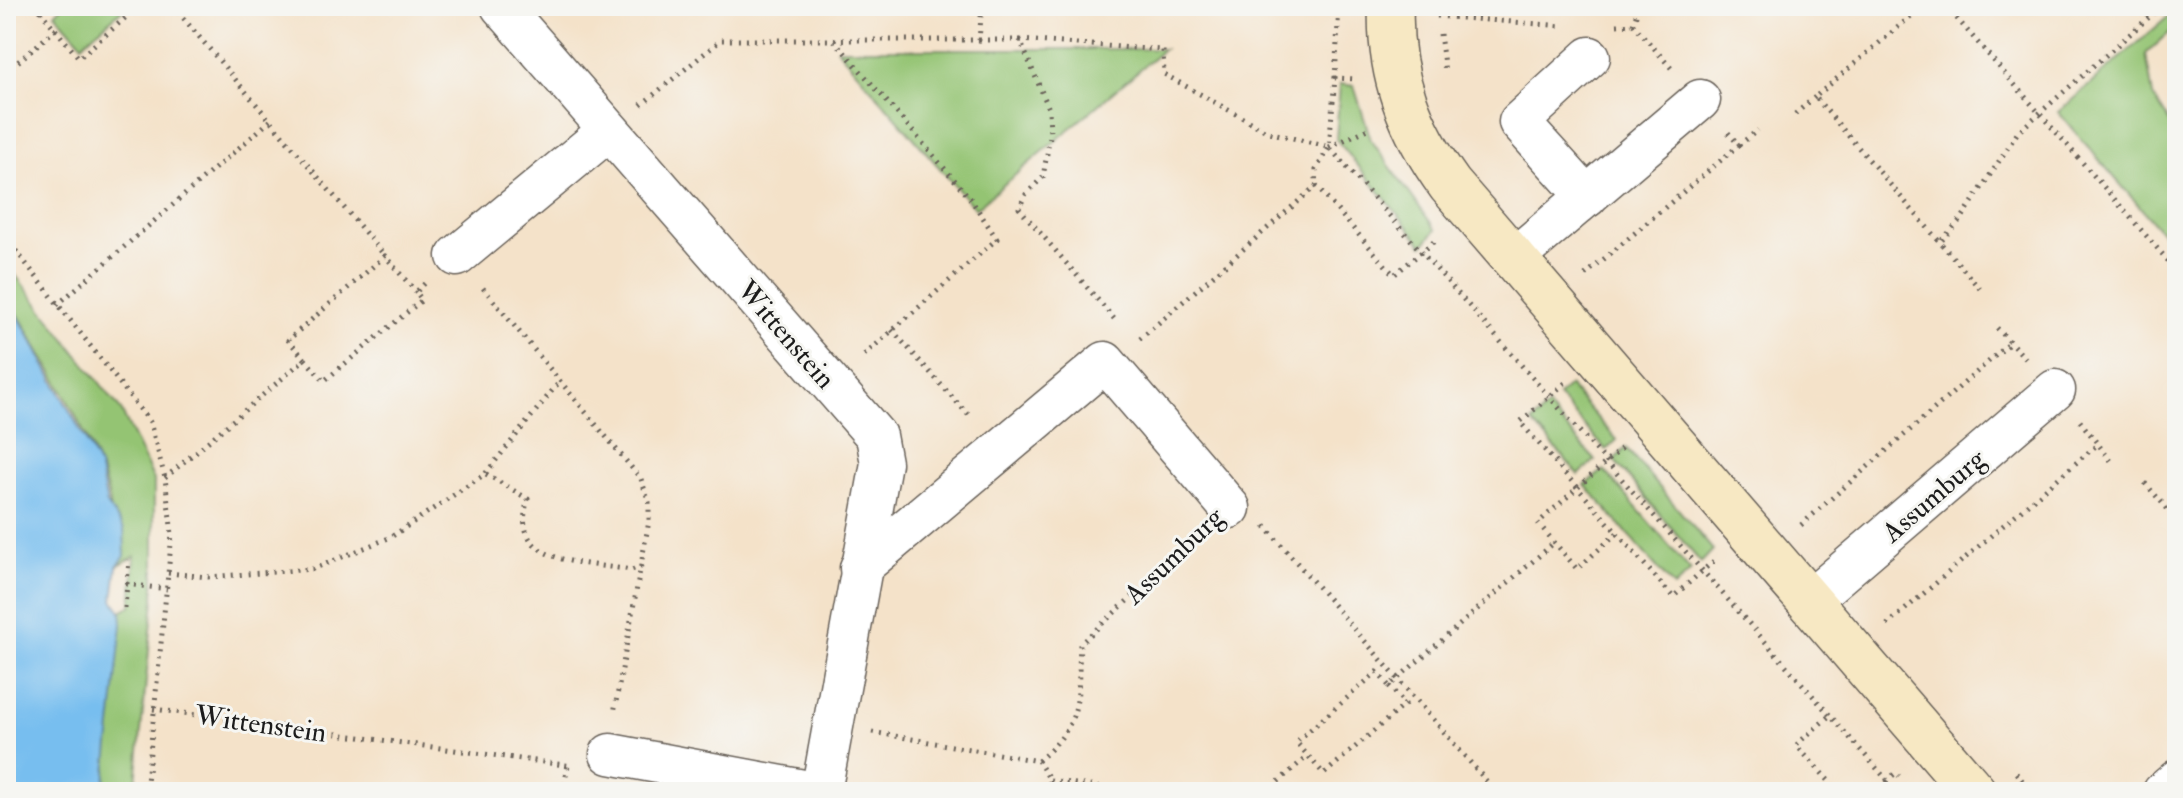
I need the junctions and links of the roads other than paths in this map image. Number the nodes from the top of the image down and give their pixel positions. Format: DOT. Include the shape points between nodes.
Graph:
graph roads {
  1 [pos="501,6"];
  2 [pos="1391,6"];
  3 [pos="1588,36"];
  4 [pos="1700,100"];
  5 [pos="608,131"];
  6 [pos="1587,197"];
  7 [pos="457,256"];
  8 [pos="1513,259"];
  9 [pos="2055,390"];
  10 [pos="1230,508"];
  11 [pos="860,568"];
  12 [pos="1811,599"];
  13 [pos="595,761"];
  14 [pos="2177,780"];
  15 [pos="814,792"];
  16 [pos="821,792"];
  17 [pos="1974,792"];
  18 [pos="2163,792"];
  1 -- 5 [label="street, Wittenstein"];
  2 -- 8 [label="street" via="1390,41 1406,112 1431,159"];
  3 -- 6 [label="street" via="1519,122"];
  4 -- 6 [label="street"];
  5 -- 7 [label="street"];
  5 -- 11 [label="street, Wittenstein" via="876,436 881,463"];
  6 -- 8 [label="street"];
  8 -- 12 [label="street"];
  9 -- 12 [label="street, Assumburg"];
  10 -- 11 [label="street, Assumburg" via="1121,346"];
  11 -- 16 [label="street, Wittenstein"];
  12 -- 17 [label="street"];
  13 -- 15 [label="street"];
  14 -- 18 [label="street"];
}
